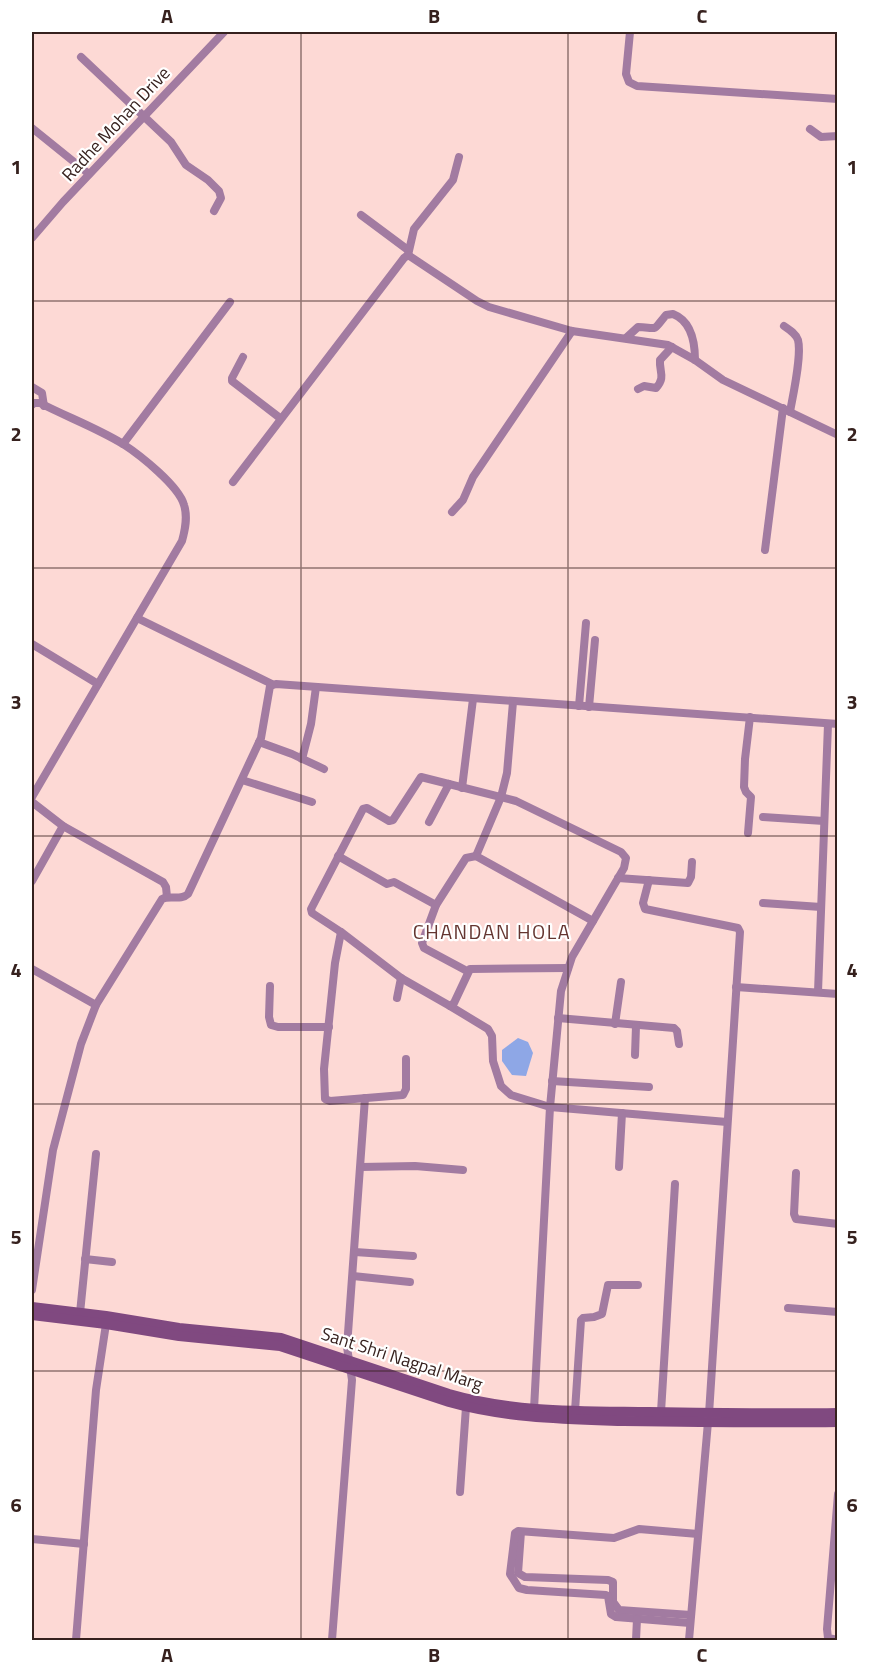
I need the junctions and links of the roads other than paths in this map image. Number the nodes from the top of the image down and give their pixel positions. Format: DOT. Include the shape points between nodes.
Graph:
graph roads {
  1 [pos="221,32"];
  2 [pos="630,32"];
  3 [pos="81,57"];
  4 [pos="837,99"];
  5 [pos="143,116"];
  6 [pos="32,128"];
  7 [pos="810,129"];
  8 [pos="837,136"];
  9 [pos="459,158"];
  10 [pos="89,174"];
  11 [pos="213,212"];
  12 [pos="361,215"];
  13 [pos="33,232"];
  14 [pos="408,253"];
  15 [pos="230,302"];
  16 [pos="784,326"];
  17 [pos="572,332"];
  18 [pos="626,338"];
  19 [pos="672,347"];
  20 [pos="243,357"];
  21 [pos="695,360"];
  22 [pos="32,387"];
  23 [pos="638,388"];
  24 [pos="32,405"];
  25 [pos="45,406"];
  26 [pos="787,410"];
  27 [pos="280,418"];
  28 [pos="837,435"];
  29 [pos="123,444"];
  30 [pos="233,482"];
  31 [pos="452,512"];
  32 [pos="765,550"];
  33 [pos="136,618"];
  34 [pos="586,623"];
  35 [pos="595,640"];
  36 [pos="32,644"];
  37 [pos="98,684"];
  38 [pos="272,684"];
  39 [pos="316,687"];
  40 [pos="473,699"];
  41 [pos="513,702"];
  42 [pos="579,706"];
  43 [pos="589,707"];
  44 [pos="750,717"];
  45 [pos="828,724"];
  46 [pos="837,724"];
  47 [pos="259,742"];
  48 [pos="302,759"];
  49 [pos="324,769"];
  50 [pos="242,780"];
  51 [pos="449,784"];
  52 [pos="462,788"];
  53 [pos="32,797"];
  54 [pos="501,797"];
  55 [pos="32,802"];
  56 [pos="312,802"];
  57 [pos="763,817"];
  58 [pos="824,821"];
  59 [pos="429,822"];
  60 [pos="63,826"];
  61 [pos="748,833"];
  62 [pos="338,856"];
  63 [pos="476,856"];
  64 [pos="693,862"];
  65 [pos="618,878"];
  66 [pos="649,880"];
  67 [pos="32,881"];
  68 [pos="167,897"];
  69 [pos="764,903"];
  70 [pos="436,905"];
  71 [pos="821,907"];
  72 [pos="593,921"];
  73 [pos="341,932"];
  74 [pos="568,968"];
  75 [pos="32,969"];
  76 [pos="467,971"];
  77 [pos="400,978"];
  78 [pos="621,982"];
  79 [pos="270,986"];
  80 [pos="736,987"];
  81 [pos="818,992"];
  82 [pos="837,993"];
  83 [pos="397,998"];
  84 [pos="96,1005"];
  85 [pos="450,1006"];
  86 [pos="558,1018"];
  87 [pos="615,1024"];
  88 [pos="636,1026"];
  89 [pos="329,1027"];
  90 [pos="679,1044"];
  91 [pos="635,1055"];
  92 [pos="406,1059"];
  93 [pos="552,1081"];
  94 [pos="649,1087"];
  95 [pos="365,1098"];
  96 [pos="550,1107"];
  97 [pos="622,1113"];
  98 [pos="727,1122"];
  99 [pos="96,1154"];
  100 [pos="361,1167"];
  101 [pos="619,1167"];
  102 [pos="463,1170"];
  103 [pos="796,1173"];
  104 [pos="675,1184"];
  105 [pos="837,1224"];
  106 [pos="355,1252"];
  107 [pos="413,1257"];
  108 [pos="85,1259"];
  109 [pos="112,1262"];
  110 [pos="353,1276"];
  111 [pos="410,1282"];
  112 [pos="638,1285"];
  113 [pos="32,1290"];
  114 [pos="32,1306"];
  115 [pos="788,1308"];
  116 [pos="80,1312"];
  117 [pos="837,1312"];
  118 [pos="32,1315"];
  119 [pos="106,1324"];
  120 [pos="350,1364"];
  121 [pos="466,1407"];
  122 [pos="534,1409"];
  123 [pos="575,1411"];
  124 [pos="661,1412"];
  125 [pos="837,1413"];
  126 [pos="708,1418"];
  127 [pos="837,1422"];
  128 [pos="460,1492"];
  129 [pos="837,1494"];
  130 [pos="521,1532"];
  131 [pos="698,1534"];
  132 [pos="32,1539"];
  133 [pos="84,1544"];
  134 [pos="637,1619"];
  135 [pos="691,1619"];
  136 [pos="837,1640"];
  137 [pos="76,1641"];
  138 [pos="332,1641"];
  139 [pos="636,1641"];
  140 [pos="689,1641"];
  1 -- 5 [label="street, Radhe Mohan Drive"];
  2 -- 4 [label="street" via="626,74 628,82 637,86"];
  3 -- 5 [label="street"];
  5 -- 10 [label="street, Radhe Mohan Drive"];
  5 -- 11 [label="street" via="171,142 186,165 219,191 220,203"];
  6 -- 10 [label="street"];
  7 -- 8 [label="street" via="821,137"];
  9 -- 14 [label="street" via="453,180 414,229"];
  10 -- 13 [label="street, Radhe Mohan Drive"];
  12 -- 14 [label="street"];
  14 -- 17 [label="street" via="484,305"];
  14 -- 27 [label="street"];
  15 -- 29 [label="street"];
  16 -- 26 [label="street" via="798,342 798,361"];
  17 -- 18 [label="street"];
  17 -- 31 [label="street"];
  18 -- 19 [label="street"];
  18 -- 21 [label="street" via="638,327 656,328 666,315 673,314 686,323"];
  19 -- 21 [label="street"];
  19 -- 23 [label="street" via="660,360 661,383 656,388"];
  20 -- 27 [label="street" via="232,381"];
  21 -- 26 [label="street" via="723,380"];
  22 -- 25 [label="street" via="42,393"];
  24 -- 25 [label="street"];
  25 -- 29 [label="street"];
  26 -- 28 [label="street"];
  26 -- 32 [label="street"];
  27 -- 30 [label="street"];
  29 -- 33 [label="street" via="177,489 186,516 182,542"];
  33 -- 37 [label="street"];
  33 -- 38 [label="street"];
  34 -- 42 [label="street"];
  35 -- 43 [label="street"];
  36 -- 37 [label="street"];
  37 -- 53 [label="street"];
  38 -- 39 [label="street"];
  38 -- 47 [label="street" via="268,688 264,732"];
  39 -- 40 [label="street"];
  39 -- 48 [label="street"];
  40 -- 41 [label="street"];
  40 -- 52 [label="street"];
  41 -- 42 [label="street"];
  41 -- 54 [label="street"];
  42 -- 43 [label="street"];
  43 -- 44 [label="street"];
  44 -- 45 [label="street"];
  44 -- 61 [label="street" via="744,779 745,790 752,797"];
  45 -- 46 [label="street"];
  45 -- 58 [label="street"];
  47 -- 48 [label="street"];
  47 -- 50 [label="street"];
  48 -- 49 [label="street"];
  50 -- 56 [label="street"];
  50 -- 68 [label="street" via="188,894"];
  51 -- 52 [label="street"];
  51 -- 59 [label="street"];
  51 -- 62 [label="street" via="420,777 392,821 363,809"];
  52 -- 54 [label="street"];
  54 -- 63 [label="street"];
  54 -- 65 [label="street" via="519,802 625,855"];
  55 -- 60 [label="street"];
  57 -- 58 [label="street"];
  58 -- 71 [label="street"];
  60 -- 67 [label="street"];
  60 -- 68 [label="street" via="162,882"];
  62 -- 70 [label="street" via="387,884 394,882"];
  62 -- 73 [label="street" via="311,911"];
  63 -- 70 [label="street" via="466,858"];
  63 -- 72 [label="street"];
  64 -- 66 [label="street" via="688,882"];
  65 -- 66 [label="street"];
  65 -- 72 [label="street"];
  66 -- 80 [label="street" via="645,909 739,929"];
  68 -- 84 [label="street" via="162,899"];
  69 -- 71 [label="street"];
  70 -- 76 [label="street" via="422,938 424,948"];
  71 -- 81 [label="street"];
  72 -- 74 [label="street"];
  73 -- 77 [label="street"];
  73 -- 89 [label="street"];
  74 -- 76 [label="street"];
  74 -- 86 [label="street"];
  75 -- 84 [label="street"];
  76 -- 85 [label="street"];
  77 -- 83 [label="street"];
  77 -- 85 [label="street"];
  78 -- 87 [label="street"];
  79 -- 89 [label="street" via="271,1025"];
  80 -- 81 [label="street"];
  80 -- 98 [label="street"];
  81 -- 82 [label="street"];
  84 -- 113 [label="street" via="81,1044 53,1150"];
  85 -- 96 [label="street" via="488,1029 503,1090"];
  86 -- 87 [label="street"];
  86 -- 93 [label="street"];
  87 -- 88 [label="street"];
  88 -- 90 [label="street" via="674,1028"];
  88 -- 91 [label="street"];
  89 -- 95 [label="street" via="325,1099"];
  92 -- 95 [label="street" via="403,1095"];
  93 -- 94 [label="street"];
  93 -- 96 [label="street"];
  95 -- 100 [label="street"];
  96 -- 97 [label="street"];
  96 -- 122 [label="street"];
  97 -- 98 [label="street"];
  97 -- 101 [label="street"];
  98 -- 126 [label="street"];
  99 -- 108 [label="street"];
  100 -- 102 [label="street"];
  100 -- 106 [label="street"];
  103 -- 105 [label="street" via="796,1219"];
  104 -- 124 [label="street"];
  106 -- 107 [label="street"];
  106 -- 110 [label="street"];
  108 -- 109 [label="street"];
  108 -- 116 [label="street"];
  110 -- 111 [label="street"];
  110 -- 120 [label="street" via="347,1337"];
  112 -- 123 [label="street" via="608,1285 602,1314 581,1320"];
  114 -- 116 [label="main road, Sant Shri Nagpal Marg"];
  115 -- 117 [label="street"];
  116 -- 120 [label="main road, Sant Shri Nagpal Marg" via="179,1328 281,1338"];
  118 -- 119 [label="main road, Sant Shri Nagpal Marg"];
  119 -- 120 [label="main road, Sant Shri Nagpal Marg" via="280,1346"];
  119 -- 133 [label="street" via="96,1390"];
  120 -- 121 [label="main road, Sant Shri Nagpal Marg"];
  120 -- 122 [label="main road, Sant Shri Nagpal Marg" via="472,1400"];
  120 -- 138 [label="street"];
  121 -- 126 [label="main road, Sant Shri Nagpal Marg" via="534,1418"];
  121 -- 128 [label="street"];
  122 -- 123 [label="main road, Sant Shri Nagpal Marg"];
  123 -- 124 [label="main road, Sant Shri Nagpal Marg"];
  124 -- 126 [label="main road, Sant Shri Nagpal Marg"];
  125 -- 126 [label="main road, Sant Shri Nagpal Marg"];
  126 -- 127 [label="main road, Sant Shri Nagpal Marg"];
  126 -- 131 [label="street"];
  129 -- 136 [label="street" via="827,1629 828,1638"];
  130 -- 131 [label="street" via="614,1538 639,1529"];
  130 -- 134 [label="street" via="515,1533 510,1574 519,1588 606,1594 611,1614"];
  130 -- 135 [label="street" via="518,1573 525,1577 608,1580 613,1582 613,1602 620,1610"];
  131 -- 135 [label="street"];
  132 -- 133 [label="street"];
  133 -- 137 [label="street"];
  134 -- 135 [label="street"];
  134 -- 139 [label="street"];
  135 -- 140 [label="street"];
}
